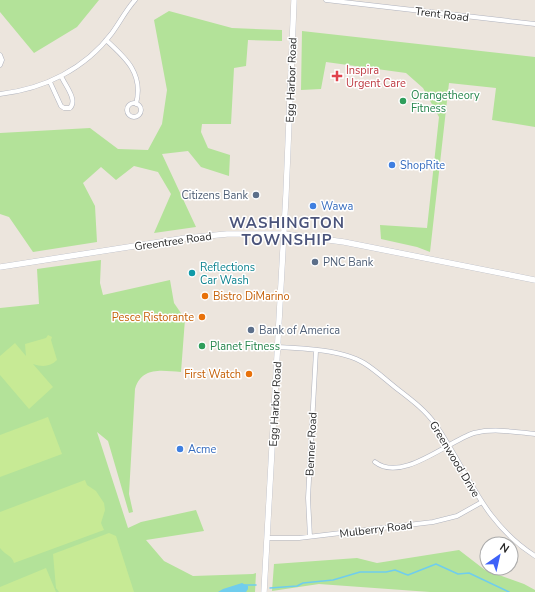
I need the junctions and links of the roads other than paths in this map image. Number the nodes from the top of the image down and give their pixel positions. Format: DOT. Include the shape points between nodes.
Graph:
graph roads {
  1 [pos="134,0"];
  2 [pos="294,0"];
  3 [pos="326,0"];
  4 [pos="535,24"];
  5 [pos="106,40"];
  6 [pos="0,55"];
  7 [pos="0,65"];
  8 [pos="61,76"];
  9 [pos="50,82"];
  10 [pos="0,94"];
  11 [pos="136,104"];
  12 [pos="284,234"];
  13 [pos="0,267"];
  14 [pos="535,280"];
  15 [pos="278,347"];
  16 [pos="316,351"];
  17 [pos="535,434"];
  18 [pos="448,446"];
  19 [pos="375,462"];
  20 [pos="482,502"];
  21 [pos="310,537"];
  22 [pos="267,538"];
  23 [pos="535,556"];
  24 [pos="264,592"];
  1 -- 5 [label="street"];
  2 -- 12 [label="main road, Egg Harbor Road"];
  3 -- 4 [label="street, Trent Road"];
  5 -- 8 [label="street" via="88,57"];
  5 -- 11 [label="street" via="124,56 133,71 138,88"];
  6 -- 7 [label="street"];
  8 -- 9 [label="street"];
  8 -- 9 [label="street" via="73,100 70,108 61,106"];
  9 -- 10 [label="street"];
  12 -- 13 [label="main road, Greentree Road" via="228,234 186,238"];
  12 -- 14 [label="main road, Greentree Road" via="344,242"];
  12 -- 15 [label="main road, Egg Harbor Road"];
  15 -- 16 [label="street, Greenwood Drive"];
  15 -- 22 [label="main road, Egg Harbor Road"];
  16 -- 18 [label="street, Greenwood Drive" via="349,356 367,365 420,407 434,422"];
  16 -- 21 [label="street, Benner Road" via="308,498"];
  17 -- 18 [label="street" via="484,431 468,435"];
  18 -- 19 [label="street" via="407,465 388,468"];
  18 -- 20 [label="street, Greenwood Drive"];
  20 -- 21 [label="street, Mulberry Road" via="457,516 433,522"];
  20 -- 23 [label="street, Greenwood Drive" via="504,531"];
  21 -- 22 [label="street, Mulberry Road"];
  22 -- 24 [label="main road, Egg Harbor Road"];
}
